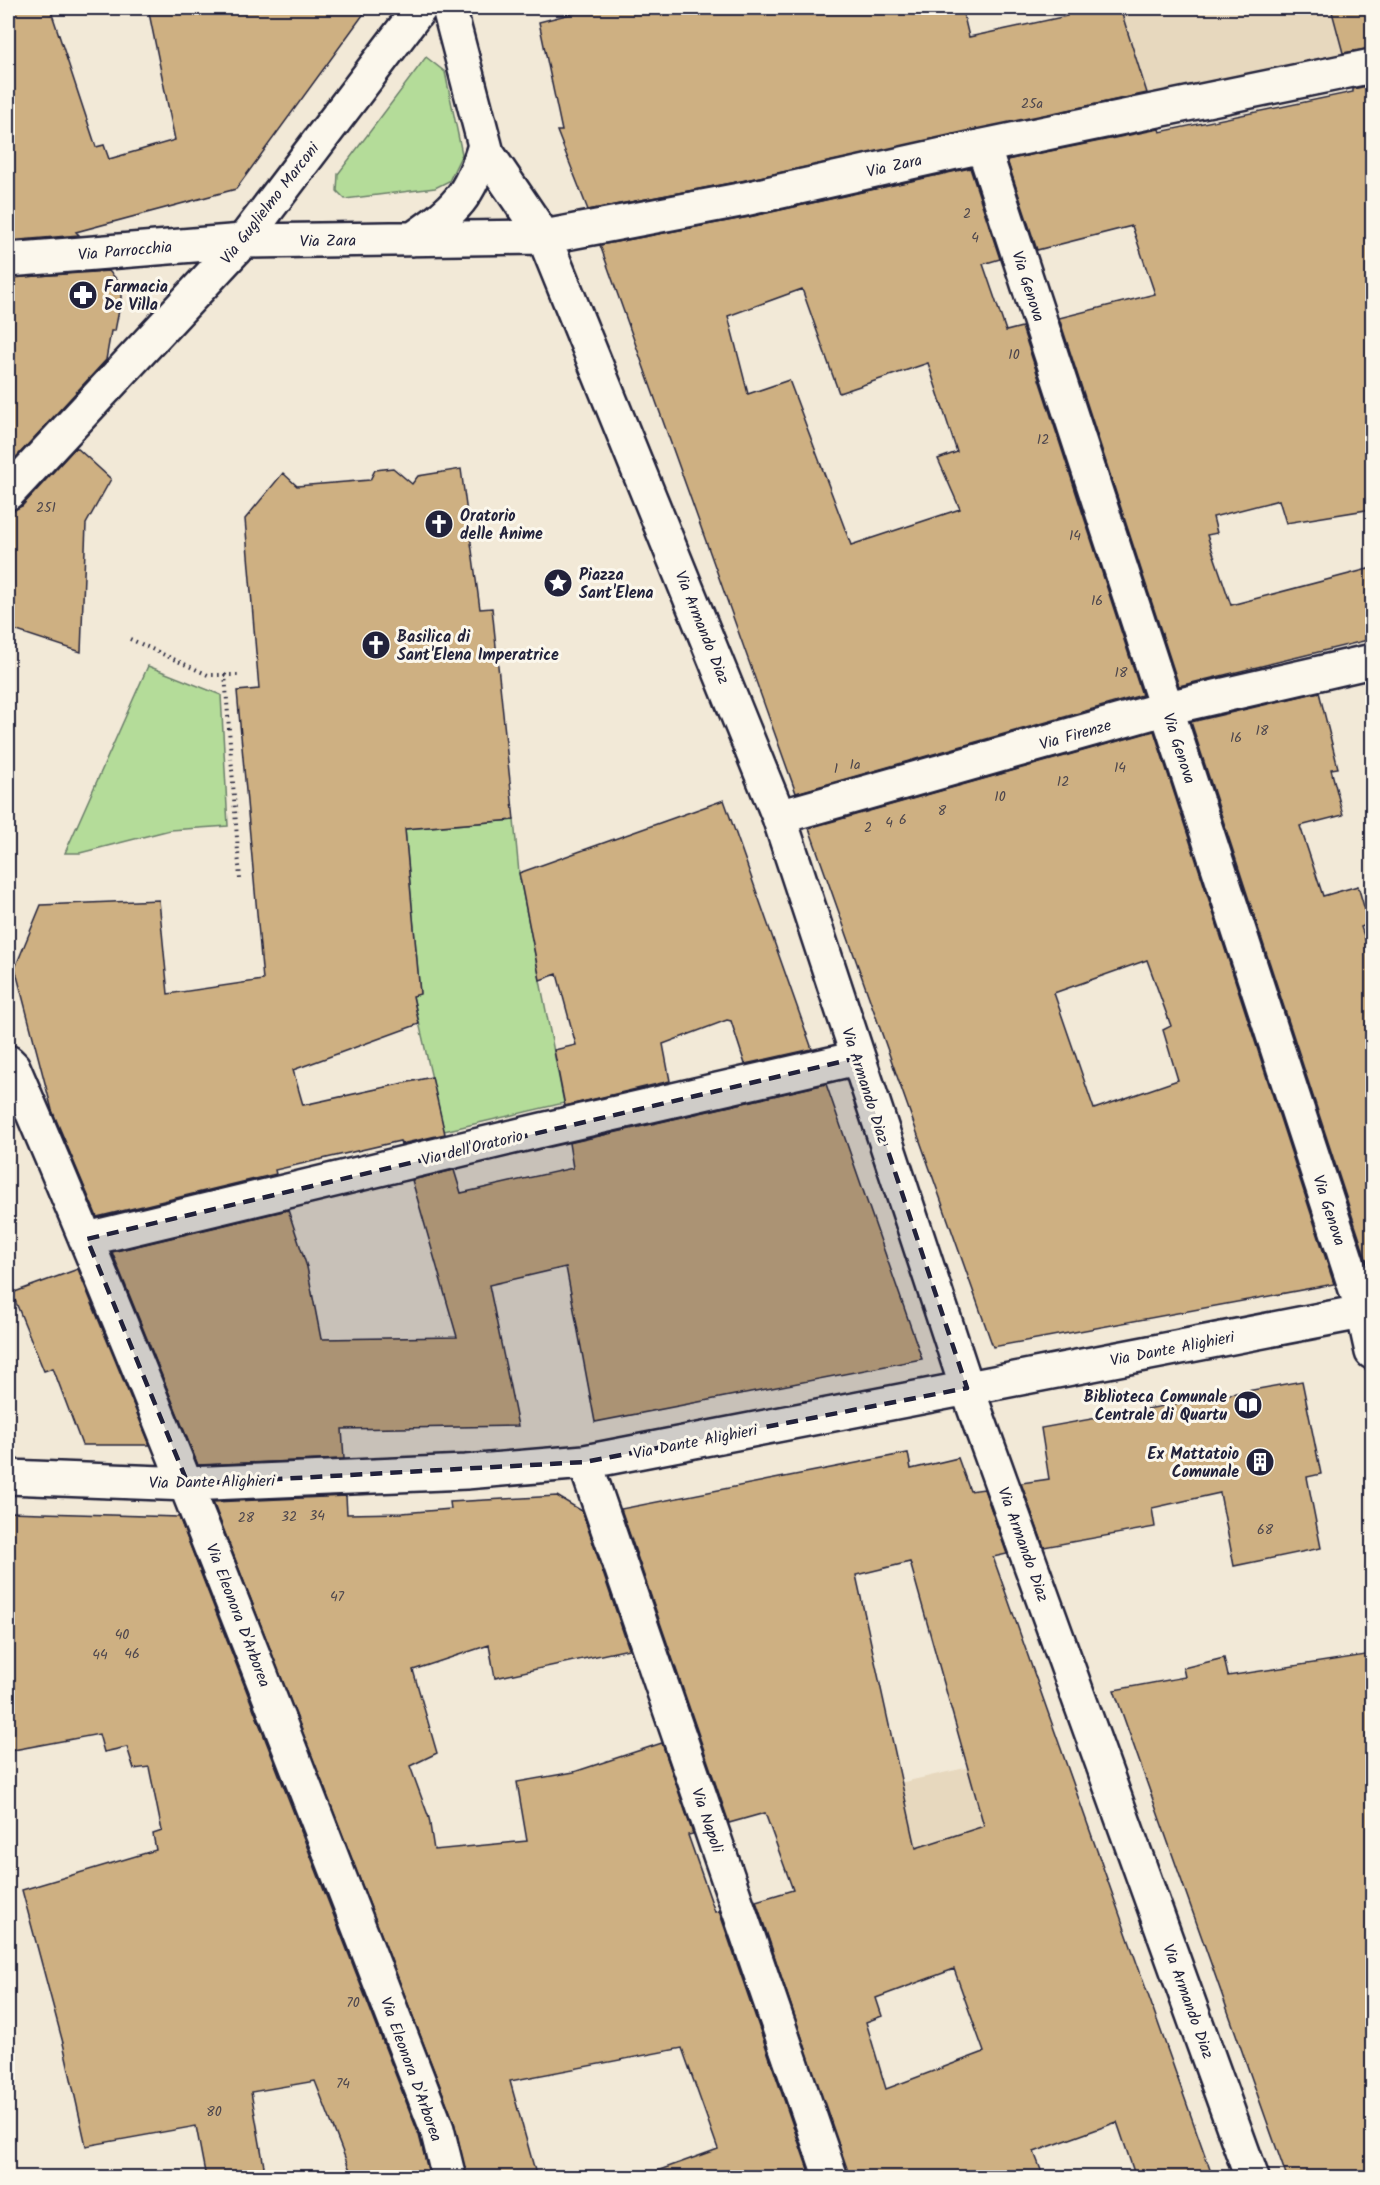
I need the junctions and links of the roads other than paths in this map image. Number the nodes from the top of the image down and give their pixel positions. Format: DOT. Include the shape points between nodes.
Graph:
graph roads {
  1 [pos="420,8"];
  2 [pos="449,8"];
  3 [pos="1372,66"];
  4 [pos="485,145"];
  5 [pos="983,146"];
  6 [pos="544,237"];
  7 [pos="412,239"];
  8 [pos="243,241"];
  9 [pos="8,260"];
  10 [pos="8,494"];
  11 [pos="1372,661"];
  12 [pos="1167,708"];
  13 [pos="779,817"];
  14 [pos="857,1058"];
  15 [pos="8,1062"];
  16 [pos="87,1239"];
  17 [pos="1368,1310"];
  18 [pos="1372,1352"];
  19 [pos="967,1388"];
  20 [pos="585,1462"];
  21 [pos="8,1478"];
  22 [pos="188,1484"];
  23 [pos="449,2178"];
  24 [pos="831,2178"];
  25 [pos="1252,2178"];
  1 -- 8 [label="street, Via Guglielmo Marconi"];
  2 -- 4 [label="street, Via Armando Diaz"];
  3 -- 5 [label="street, Via Zara"];
  4 -- 6 [label="street, Via Armando Diaz"];
  4 -- 7 [label="street" via="476,176 462,200"];
  5 -- 6 [label="street, Via Zara" via="746,199"];
  5 -- 12 [label="street, Via Genova"];
  6 -- 7 [label="street, Via Zara"];
  6 -- 13 [label="street, Via Armando Diaz"];
  7 -- 8 [label="street, Via Zara"];
  8 -- 9 [label="street, Via Parrocchia"];
  8 -- 10 [label="street, Via Guglielmo Marconi"];
  11 -- 12 [label="street, Via Firenze"];
  12 -- 13 [label="street, Via Firenze"];
  12 -- 17 [label="street, Via Genova"];
  13 -- 14 [label="street, Via Armando Diaz"];
  14 -- 16 [label="street, Via dell'Oratorio"];
  14 -- 19 [label="street, Via Armando Diaz"];
  15 -- 16 [label="street, Via Eleonora D'Arborea"];
  16 -- 22 [label="street, Via Eleonora D'Arborea"];
  17 -- 18 [label="street, Via Genova"];
  17 -- 19 [label="street, Via Dante Alighieri"];
  19 -- 20 [label="street, Via Dante Alighieri"];
  19 -- 25 [label="street, Via Armando Diaz"];
  20 -- 22 [label="street, Via Dante Alighieri" via="466,1472"];
  20 -- 24 [label="street, Via Napoli"];
  21 -- 22 [label="street, Via Dante Alighieri"];
  22 -- 23 [label="street, Via Eleonora D'Arborea" via="437,2129"];
}
